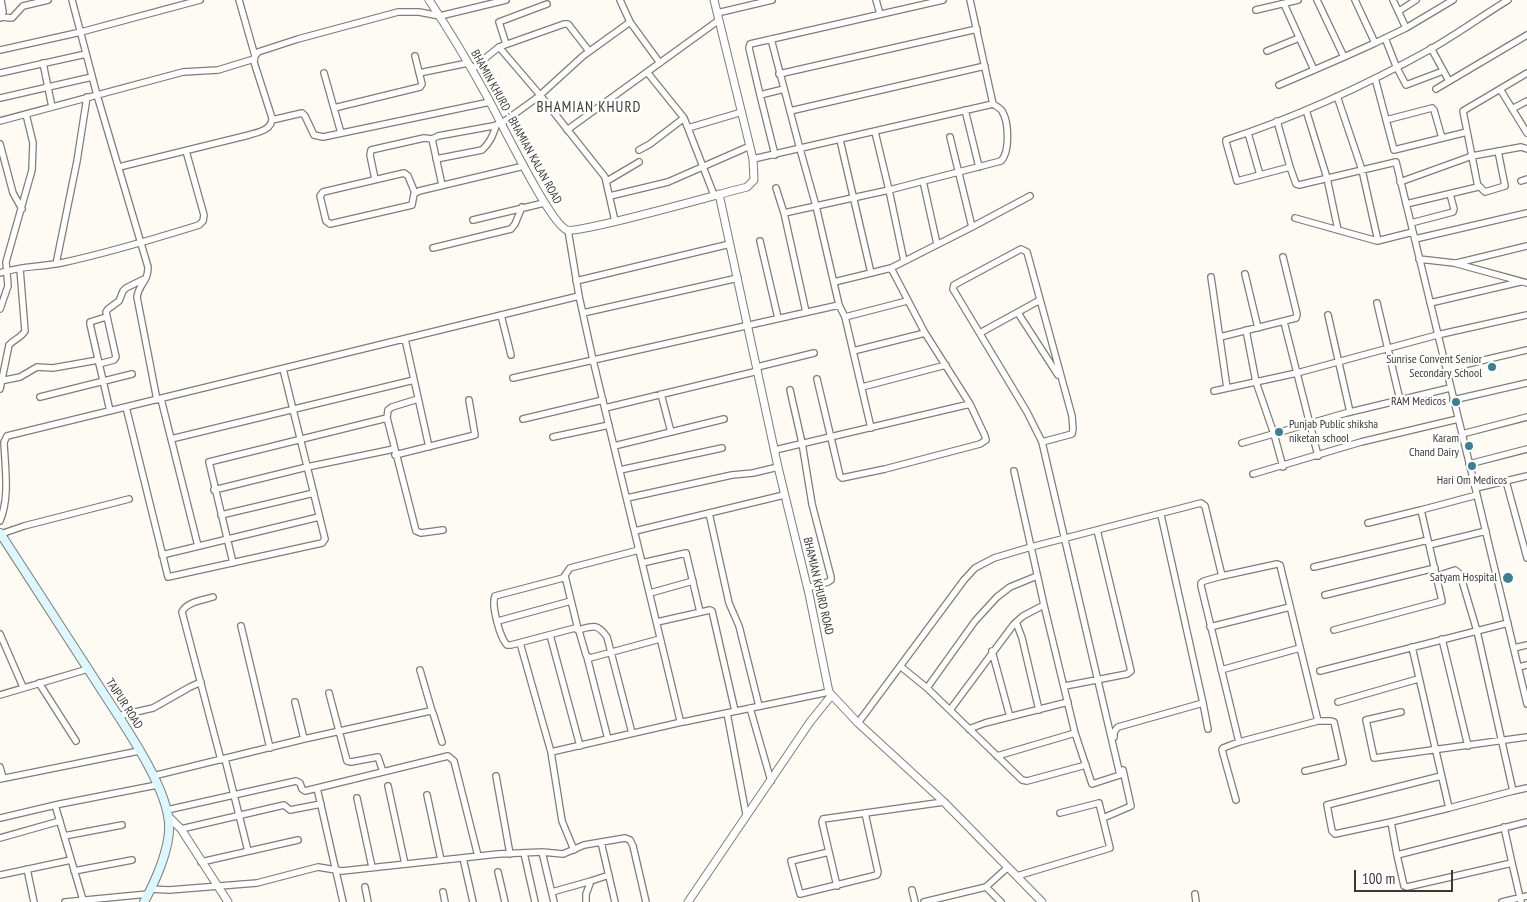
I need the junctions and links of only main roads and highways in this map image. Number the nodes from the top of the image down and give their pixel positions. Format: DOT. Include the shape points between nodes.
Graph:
graph roads {
  1 [pos="0,533"];
  2 [pos="144,902"];
  1 -- 2 [label="main road, TAJPUR ROAD" via="118,716 153,776 168,813 168,842"];
}
